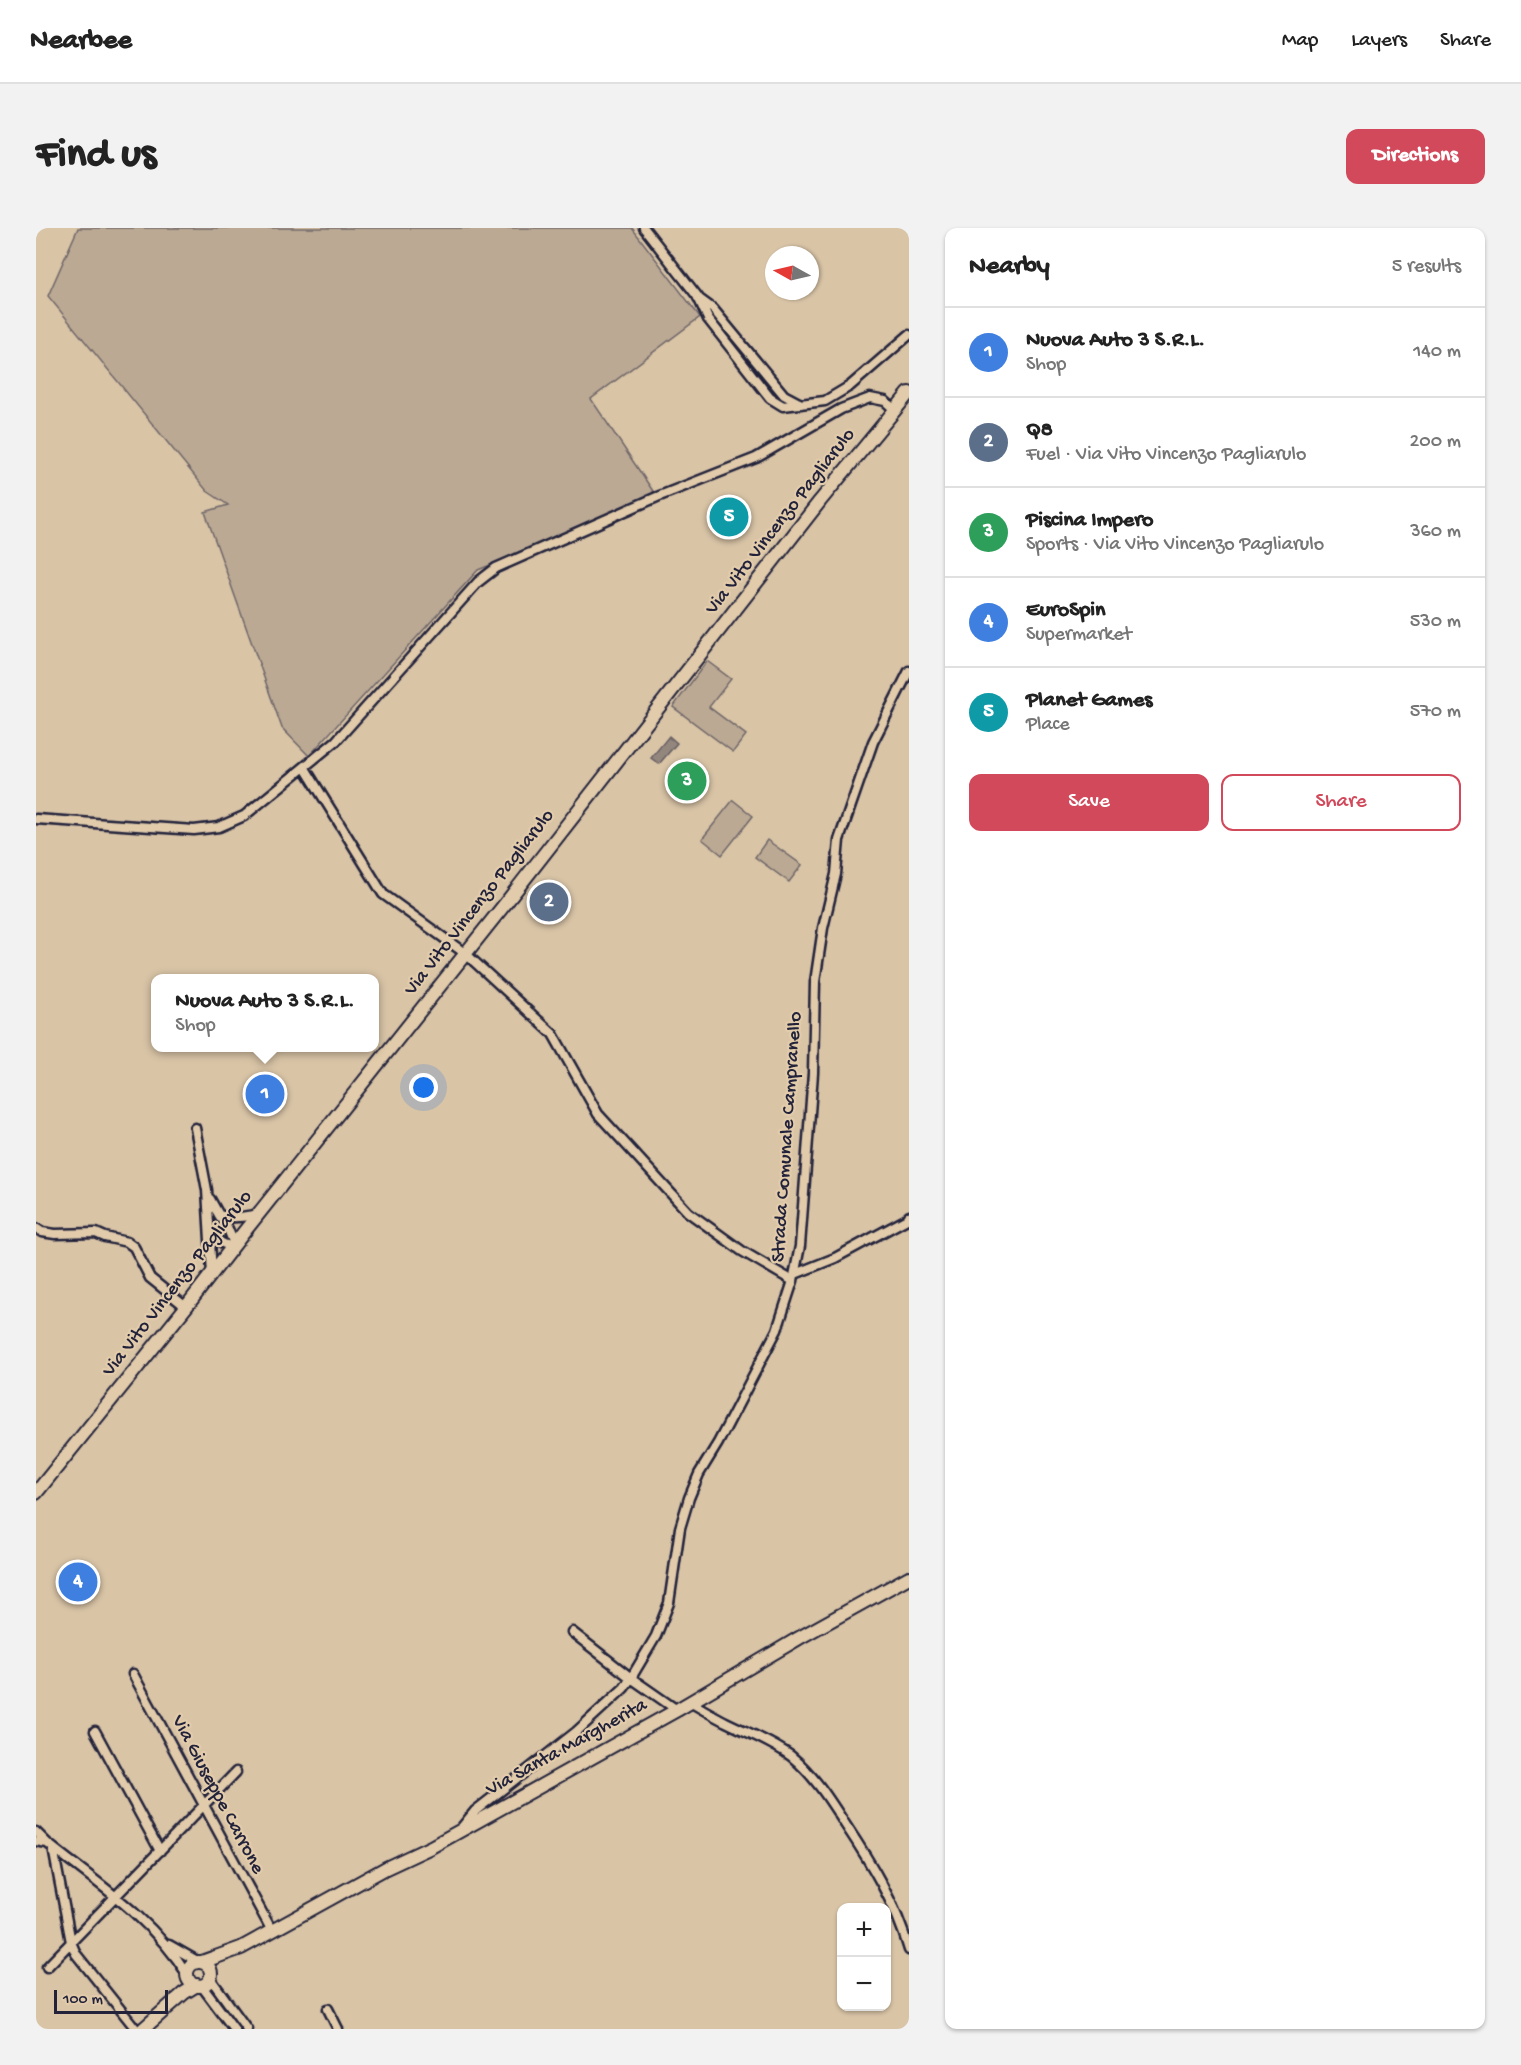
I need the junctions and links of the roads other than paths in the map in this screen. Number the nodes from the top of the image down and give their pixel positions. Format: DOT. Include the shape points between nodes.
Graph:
graph roads {
  1 [pos="645,228"];
  2 [pos="909,335"];
  3 [pos="909,393"];
  4 [pos="895,410"];
  5 [pos="909,671"];
  6 [pos="305,768"];
  7 [pos="36,819"];
  8 [pos="466,954"];
  9 [pos="195,1128"];
  10 [pos="207,1190"];
  11 [pos="258,1214"];
  12 [pos="219,1215"];
  13 [pos="909,1216"];
  14 [pos="209,1227"];
  15 [pos="36,1228"];
  16 [pos="233,1246"];
  17 [pos="212,1275"];
  18 [pos="794,1277"];
  19 [pos="186,1307"];
  20 [pos="36,1493"];
  21 [pos="909,1577"];
  22 [pos="572,1632"];
  23 [pos="133,1674"];
  24 [pos="631,1678"];
  25 [pos="690,1702"];
  26 [pos="677,1710"];
  27 [pos="95,1731"];
  28 [pos="236,1772"];
  29 [pos="204,1805"];
  30 [pos="459,1831"];
  31 [pos="36,1832"];
  32 [pos="36,1841"];
  33 [pos="50,1845"];
  34 [pos="160,1851"];
  35 [pos="117,1895"];
  36 [pos="272,1931"];
  37 [pos="71,1942"];
  38 [pos="163,1942"];
  39 [pos="241,1948"];
  40 [pos="909,1950"];
  41 [pos="200,1962"];
  42 [pos="47,1967"];
  43 [pos="199,1979"];
  44 [pos="328,2009"];
  45 [pos="136,2029"];
  46 [pos="143,2029"];
  47 [pos="234,2029"];
  48 [pos="247,2029"];
  49 [pos="338,2029"];
  1 -- 2 [label="street" via="698,297 708,319 770,398 783,406 825,400 850,386"];
  3 -- 4 [label="street, Via Vito Vincenzo Pagliarulo"];
  4 -- 6 [label="street" via="885,401 870,398 841,409 756,458 496,568 478,582 336,741"];
  4 -- 8 [label="street, Via Vito Vincenzo Pagliarulo"];
  5 -- 18 [label="street, Strada Comunale Campranello" via="873,742 839,840 815,982 807,1166"];
  6 -- 7 [label="street" via="244,816 219,827 194,830"];
  6 -- 8 [label="street" via="383,894"];
  8 -- 11 [label="street, Via Vito Vincenzo Pagliarulo"];
  8 -- 18 [label="street" via="553,1034 598,1114 687,1212 742,1251"];
  9 -- 10 [label="street"];
  10 -- 12 [label="street"];
  10 -- 14 [label="street"];
  11 -- 12 [label="street" via="238,1218"];
  11 -- 16 [label="street, Via Vito Vincenzo Pagliarulo"];
  12 -- 16 [label="street"];
  13 -- 18 [label="street"];
  14 -- 16 [label="street" via="214,1238"];
  14 -- 17 [label="street"];
  15 -- 19 [label="street" via="55,1234 96,1233 128,1242 150,1278"];
  16 -- 17 [label="street, Via Vito Vincenzo Pagliarulo"];
  17 -- 19 [label="street, Via Vito Vincenzo Pagliarulo"];
  18 -- 24 [label="street, Strada Comunale Campranello" via="777,1330 699,1473 681,1528 669,1603 656,1636"];
  19 -- 20 [label="street, Via Vito Vincenzo Pagliarulo"];
  21 -- 25 [label="street, Via Santa Margherita"];
  22 -- 24 [label="street"];
  23 -- 29 [label="street, Via Giuseppe Carrone"];
  24 -- 26 [label="street"];
  24 -- 30 [label="street, Strada Comunale Campranello" via="576,1732 475,1811"];
  25 -- 26 [label="street, Via Santa Margherita"];
  25 -- 40 [label="street" via="769,1742 808,1771 873,1866"];
  26 -- 30 [label="street, Via Santa Margherita"];
  27 -- 34 [label="street"];
  28 -- 29 [label="street"];
  29 -- 34 [label="street"];
  29 -- 36 [label="street, Via Giuseppe Carrone"];
  30 -- 36 [label="street, Via Santa Margherita"];
  31 -- 33 [label="street"];
  32 -- 33 [label="street"];
  33 -- 35 [label="street"];
  33 -- 37 [label="street"];
  34 -- 35 [label="street"];
  35 -- 37 [label="street"];
  35 -- 38 [label="street"];
  36 -- 39 [label="street, Via Santa Margherita"];
  37 -- 42 [label="street"];
  37 -- 45 [label="street" via="76,1954"];
  38 -- 41 [label="street"];
  38 -- 43 [label="street"];
  39 -- 41 [label="street, Via Santa Margherita"];
  39 -- 43 [label="street, Via Santa Margherita"];
  41 -- 43 [label="street" via="208,1966"];
  41 -- 43 [label="street" via="189,1967"];
  43 -- 46 [label="street"];
  43 -- 47 [label="street"];
  43 -- 48 [label="street"];
  44 -- 49 [label="street"];
}
